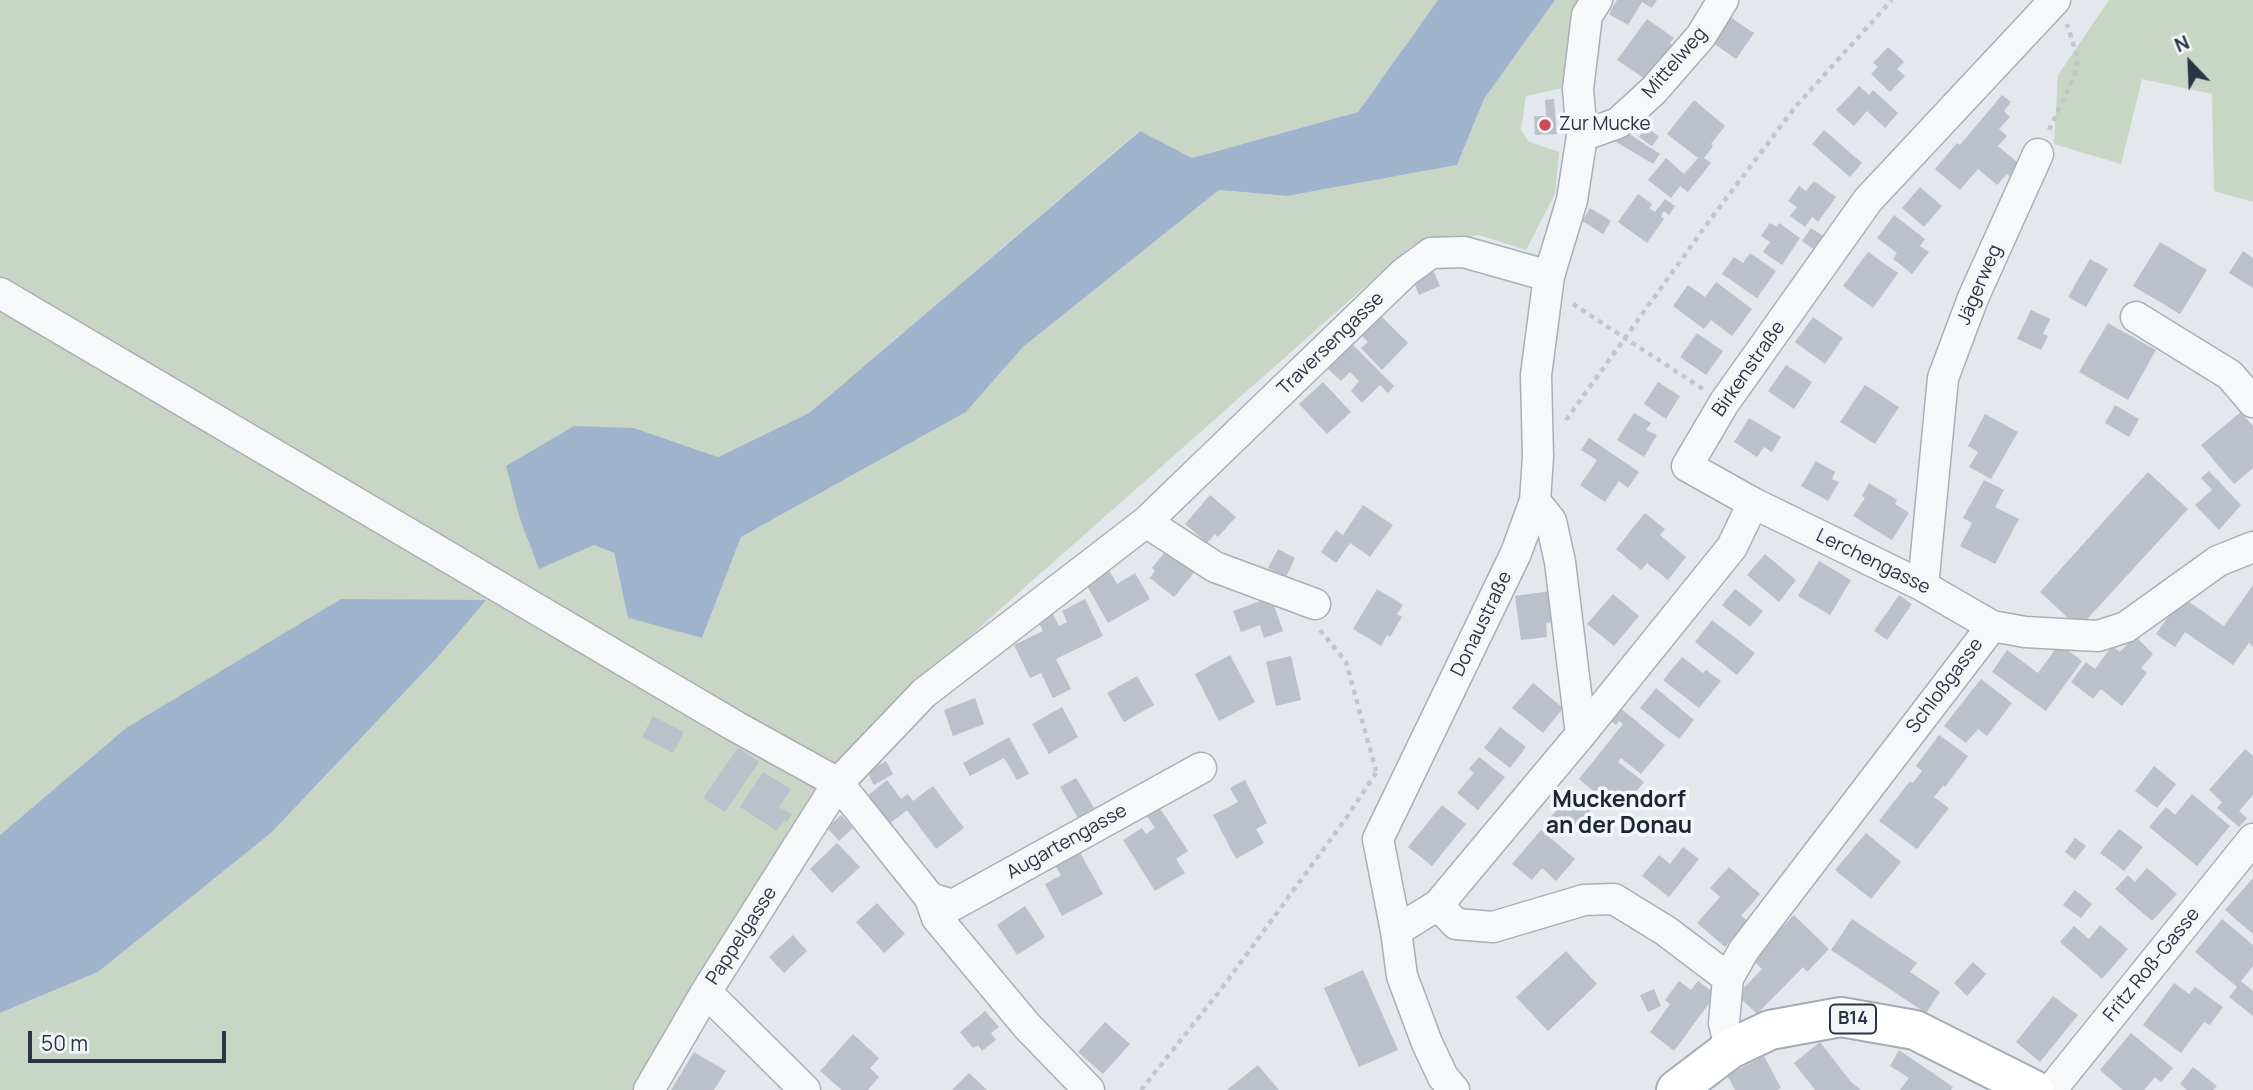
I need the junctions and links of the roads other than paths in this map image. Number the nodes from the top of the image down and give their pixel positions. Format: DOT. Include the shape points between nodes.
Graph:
graph roads {
  1 [pos="1597,0"];
  2 [pos="1723,0"];
  3 [pos="2059,6"];
  4 [pos="1582,136"];
  5 [pos="2038,154"];
  6 [pos="1548,284"];
  7 [pos="0,293"];
  8 [pos="2136,317"];
  9 [pos="2253,402"];
  10 [pos="1535,501"];
  11 [pos="1753,503"];
  12 [pos="1146,522"];
  13 [pos="2253,547"];
  14 [pos="1923,586"];
  15 [pos="1315,604"];
  16 [pos="1992,626"];
  17 [pos="1581,734"];
  18 [pos="1201,768"];
  19 [pos="838,783"];
  20 [pos="2253,839"];
  21 [pos="930,898"];
  22 [pos="1438,905"];
  23 [pos="1396,931"];
  24 [pos="1728,978"];
  25 [pos="706,992"];
  26 [pos="1730,1049"];
  27 [pos="649,1090"];
  28 [pos="805,1090"];
  29 [pos="1089,1090"];
  30 [pos="1454,1090"];
  31 [pos="1676,1090"];
  32 [pos="2034,1090"];
  33 [pos="2051,1090"];
  1 -- 4 [label="street, Donaustraße" via="1587,15 1578,89"];
  2 -- 4 [label="street, Mittelweg" via="1702,36 1654,90 1618,123"];
  3 -- 11 [label="street, Birkenstraße" via="1868,200 1724,403 1687,466"];
  4 -- 6 [label="street, Donaustraße" via="1572,200"];
  5 -- 14 [label="street, Jägerweg" via="1973,298 1943,379"];
  6 -- 10 [label="street, Donaustraße" via="1536,375"];
  6 -- 12 [label="street, Traversengasse" via="1464,252 1431,253 1405,272"];
  7 -- 19 [label="street"];
  8 -- 9 [label="street" via="2230,375"];
  10 -- 17 [label="street" via="1551,521 1560,562"];
  10 -- 23 [label="street, Donaustraße" via="1516,553 1378,839"];
  11 -- 14 [label="street, Lerchengasse"];
  11 -- 17 [label="street" via="1732,547"];
  12 -- 15 [label="street" via="1215,567"];
  12 -- 19 [label="street, Traversengasse" via="924,693"];
  13 -- 16 [label="street, Schloßgasse" via="2218,561 2126,627 2098,636"];
  14 -- 16 [label="street, Lerchengasse"];
  16 -- 24 [label="street, Schloßgasse" via="1744,950"];
  17 -- 22 [label="street"];
  18 -- 21 [label="street, Augartengasse" via="953,905"];
  19 -- 21 [label="street"];
  19 -- 25 [label="street, Pappelgasse"];
  20 -- 33 [label="street, Fritz Roß-Gasse"];
  21 -- 29 [label="street" via="937,918 1027,1026"];
  22 -- 23 [label="street"];
  22 -- 24 [label="street" via="1456,924 1493,927 1584,900 1614,899"];
  23 -- 30 [label="street, Donaustraße" via="1406,987 1427,1042"];
  24 -- 26 [label="street, Schloßgasse" via="1724,1023"];
  25 -- 27 [label="street, Pappelgasse"];
  25 -- 28 [label="street"];
  26 -- 31 [label="main road, B14"];
  26 -- 32 [label="main road, B14" via="1770,1030 1841,1017 1915,1030"];
}
